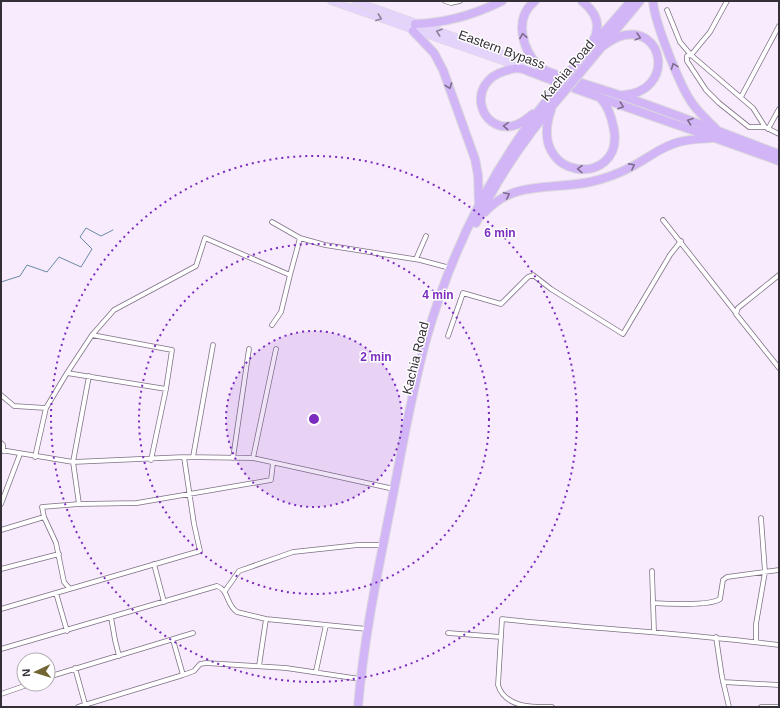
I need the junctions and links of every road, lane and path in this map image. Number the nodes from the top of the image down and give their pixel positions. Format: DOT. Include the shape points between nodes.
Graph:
graph roads {
  1 [pos="331,1"];
  2 [pos="355,1"];
  3 [pos="445,1"];
  4 [pos="460,1"];
  5 [pos="502,1"];
  6 [pos="535,1"];
  7 [pos="582,1"];
  8 [pos="631,1"];
  9 [pos="640,1"];
  10 [pos="653,1"];
  11 [pos="727,1"];
  12 [pos="667,10"];
  13 [pos="414,27"];
  14 [pos="778,29"];
  15 [pos="602,46"];
  16 [pos="691,55"];
  17 [pos="584,56"];
  18 [pos="520,67"];
  19 [pos="542,68"];
  20 [pos="576,71"];
  21 [pos="560,91"];
  22 [pos="619,95"];
  23 [pos="741,97"];
  24 [pos="600,99"];
  25 [pos="553,105"];
  26 [pos="540,109"];
  27 [pos="779,109"];
  28 [pos="766,128"];
  29 [pos="779,134"];
  30 [pos="717,135"];
  31 [pos="779,154"];
  32 [pos="779,161"];
  33 [pos="479,204"];
  34 [pos="663,220"];
  35 [pos="272,222"];
  36 [pos="475,222"];
  37 [pos="426,236"];
  38 [pos="300,238"];
  39 [pos="681,241"];
  40 [pos="344,242"];
  41 [pos="343,248"];
  42 [pos="416,259"];
  43 [pos="450,268"];
  44 [pos="290,275"];
  45 [pos="779,275"];
  46 [pos="736,314"];
  47 [pos="272,325"];
  48 [pos="92,335"];
  49 [pos="448,336"];
  50 [pos="213,345"];
  51 [pos="249,349"];
  52 [pos="276,350"];
  53 [pos="779,368"];
  54 [pos="67,373"];
  55 [pos="89,376"];
  56 [pos="166,389"];
  57 [pos="1,395"];
  58 [pos="46,408"];
  59 [pos="1,443"];
  60 [pos="2,451"];
  61 [pos="20,454"];
  62 [pos="35,457"];
  63 [pos="184,457"];
  64 [pos="193,458"];
  65 [pos="233,458"];
  66 [pos="253,458"];
  67 [pos="151,460"];
  68 [pos="73,462"];
  69 [pos="273,463"];
  70 [pos="402,463"];
  71 [pos="394,489"];
  72 [pos="190,494"];
  73 [pos="1,504"];
  74 [pos="78,504"];
  75 [pos="44,517"];
  76 [pos="761,518"];
  77 [pos="1,530"];
  78 [pos="383,545"];
  79 [pos="59,554"];
  80 [pos="154,564"];
  81 [pos="1,569"];
  82 [pos="652,570"];
  83 [pos="779,570"];
  84 [pos="765,572"];
  85 [pos="64,582"];
  86 [pos="70,589"];
  87 [pos="225,590"];
  88 [pos="58,592"];
  89 [pos="164,602"];
  90 [pos="653,603"];
  91 [pos="1,610"];
  92 [pos="112,617"];
  93 [pos="266,619"];
  94 [pos="326,625"];
  95 [pos="366,629"];
  96 [pos="67,631"];
  97 [pos="654,632"];
  98 [pos="193,633"];
  99 [pos="448,633"];
  100 [pos="501,637"];
  101 [pos="716,637"];
  102 [pos="172,640"];
  103 [pos="756,642"];
  104 [pos="779,645"];
  105 [pos="1,649"];
  106 [pos="119,656"];
  107 [pos="259,666"];
  108 [pos="75,668"];
  109 [pos="316,671"];
  110 [pos="56,674"];
  111 [pos="183,675"];
  112 [pos="360,679"];
  113 [pos="723,682"];
  114 [pos="779,685"];
  115 [pos="16,689"];
  116 [pos="1,694"];
  117 [pos="85,704"];
  118 [pos="78,707"];
  119 [pos="358,707"];
  120 [pos="362,707"];
  121 [pos="552,707"];
  122 [pos="729,707"];
  123 [pos="761,707"];
  124 [pos="779,707"];
  1 -- 13 [label="main road, Eastern Bypass, one-way"];
  2 -- 13 [label="main road, Eastern Bypass"];
  3 -- 4 [label="street"];
  5 -- 13 [label="highway" via="454,19"];
  19 -- 6 [label="highway, one-way" via="525,45 522,30 524,16"];
  7 -- 17 [label="highway" via="595,14 599,27"];
  8 -- 17 [label="highway"];
  9 -- 15 [label="highway, Kachia Road"];
  30 -- 10 [label="highway, one-way" via="691,102 682,85 658,22"];
  11 -- 16 [label="street" via="710,32"];
  12 -- 16 [label="street" via="680,42"];
  13 -- 18 [label="main road, Eastern Bypass"];
  19 -- 13 [label="main road, Eastern Bypass, one-way"];
  13 -- 33 [label="highway, one-way" via="434,53 443,70 475,159"];
  14 -- 23 [label="street"];
  15 -- 20 [label="highway, Kachia Road"];
  15 -- 22 [label="highway, one-way" via="617,37 635,35 648,41 658,53 658,70 651,82 638,92"];
  16 -- 23 [label="street"];
  16 -- 28 [label="street" via="687,56 687,60 706,90 718,103 749,127"];
  17 -- 20 [label="highway"];
  18 -- 24 [label="highway, Eastern Bypass"];
  26 -- 18 [label="highway, one-way" via="519,124 507,127 495,123 482,108 482,88 489,78"];
  19 -- 22 [label="highway, Eastern Bypass"];
  20 -- 21 [label="highway, Kachia Road, bridge"];
  21 -- 25 [label="highway, Kachia Road"];
  21 -- 26 [label="highway"];
  30 -- 22 [label="highway, Eastern Bypass, one-way"];
  23 -- 28 [label="street" via="754,108"];
  24 -- 25 [label="highway, one-way" via="608,110 613,124 614,141 604,162 584,170 568,167 554,154 548,140 547,125"];
  24 -- 30 [label="highway, Eastern Bypass, one-way"];
  25 -- 36 [label="highway, Kachia Road" via="516,152"];
  26 -- 33 [label="highway, Kachia Road" via="504,160"];
  27 -- 28 [label="street"];
  28 -- 29 [label="street"];
  30 -- 31 [label="highway, Eastern Bypass"];
  30 -- 32 [label="highway, Eastern Bypass"];
  36 -- 30 [label="highway, one-way" via="510,193 590,182 632,167 679,142"];
  33 -- 36 [label="highway, Kachia Road"];
  34 -- 39 [label="street"];
  35 -- 38 [label="street"];
  36 -- 43 [label="highway, Kachia Road"];
  36 -- 70 [label="highway, Kachia Road" via="446,290 431,338"];
  37 -- 42 [label="street"];
  38 -- 41 [label="street"];
  38 -- 44 [label="street"];
  39 -- 46 [label="street"];
  39 -- 49 [label="street" via="622,334 533,275 501,304 463,292"];
  40 -- 41 [label="street"];
  41 -- 42 [label="street"];
  42 -- 43 [label="street"];
  43 -- 70 [label="highway, Kachia Road" via="422,356"];
  44 -- 47 [label="street" via="281,312"];
  44 -- 48 [label="street" via="205,238 196,266 114,310"];
  45 -- 46 [label="street" via="738,308"];
  46 -- 53 [label="street"];
  48 -- 54 [label="street"];
  48 -- 56 [label="street" via="172,350"];
  50 -- 64 [label="street"];
  51 -- 65 [label="street"];
  52 -- 66 [label="street"];
  54 -- 55 [label="street"];
  54 -- 58 [label="street"];
  55 -- 56 [label="street"];
  55 -- 68 [label="street"];
  56 -- 67 [label="street"];
  57 -- 58 [label="street" via="14,406"];
  58 -- 62 [label="street"];
  59 -- 60 [label="street"];
  60 -- 61 [label="street"];
  61 -- 62 [label="street"];
  61 -- 73 [label="street"];
  62 -- 68 [label="street"];
  63 -- 64 [label="street"];
  63 -- 67 [label="street"];
  63 -- 72 [label="street"];
  64 -- 65 [label="street"];
  65 -- 66 [label="street"];
  66 -- 69 [label="street"];
  67 -- 68 [label="street"];
  68 -- 74 [label="street"];
  69 -- 71 [label="street"];
  69 -- 72 [label="street" via="271,480"];
  70 -- 71 [label="highway, Kachia Road"];
  70 -- 120 [label="highway, Kachia Road" via="374,618"];
  71 -- 78 [label="highway, Kachia Road"];
  72 -- 74 [label="street" via="137,503"];
  72 -- 80 [label="street" via="200,551"];
  74 -- 75 [label="street" via="42,507"];
  75 -- 77 [label="street"];
  75 -- 79 [label="street"];
  76 -- 84 [label="street"];
  78 -- 87 [label="street" via="301,550 244,568 235,575"];
  78 -- 95 [label="highway, Kachia Road"];
  79 -- 81 [label="street"];
  79 -- 85 [label="street"];
  80 -- 86 [label="street"];
  80 -- 89 [label="street"];
  82 -- 90 [label="street"];
  83 -- 84 [label="street"];
  84 -- 90 [label="street" via="727,577 723,580 720,599 716,602"];
  84 -- 103 [label="street" via="756,624"];
  85 -- 86 [label="street"];
  85 -- 88 [label="street"];
  86 -- 88 [label="street"];
  87 -- 89 [label="street" via="217,586"];
  87 -- 93 [label="street" via="234,611"];
  88 -- 91 [label="street"];
  88 -- 96 [label="street"];
  89 -- 92 [label="street"];
  90 -- 97 [label="street"];
  92 -- 96 [label="street"];
  92 -- 106 [label="street" via="114,640"];
  93 -- 94 [label="street"];
  93 -- 107 [label="street"];
  94 -- 95 [label="street"];
  94 -- 109 [label="street"];
  95 -- 112 [label="highway, Kachia Road"];
  96 -- 105 [label="street"];
  97 -- 100 [label="street" via="502,619"];
  97 -- 101 [label="street"];
  98 -- 102 [label="street"];
  99 -- 100 [label="street"];
  100 -- 121 [label="street" via="498,685 501,693 526,706"];
  101 -- 103 [label="street"];
  101 -- 113 [label="street"];
  102 -- 106 [label="street"];
  102 -- 111 [label="street"];
  103 -- 104 [label="street"];
  106 -- 108 [label="street"];
  107 -- 109 [label="street"];
  107 -- 111 [label="street" via="202,663 194,671"];
  108 -- 110 [label="street"];
  108 -- 117 [label="street"];
  109 -- 112 [label="street"];
  111 -- 117 [label="street"];
  112 -- 119 [label="highway, Kachia Road"];
  113 -- 114 [label="street"];
  113 -- 122 [label="street"];
  115 -- 116 [label="street"];
  117 -- 118 [label="street"];
  123 -- 124 [label="street"];
}
